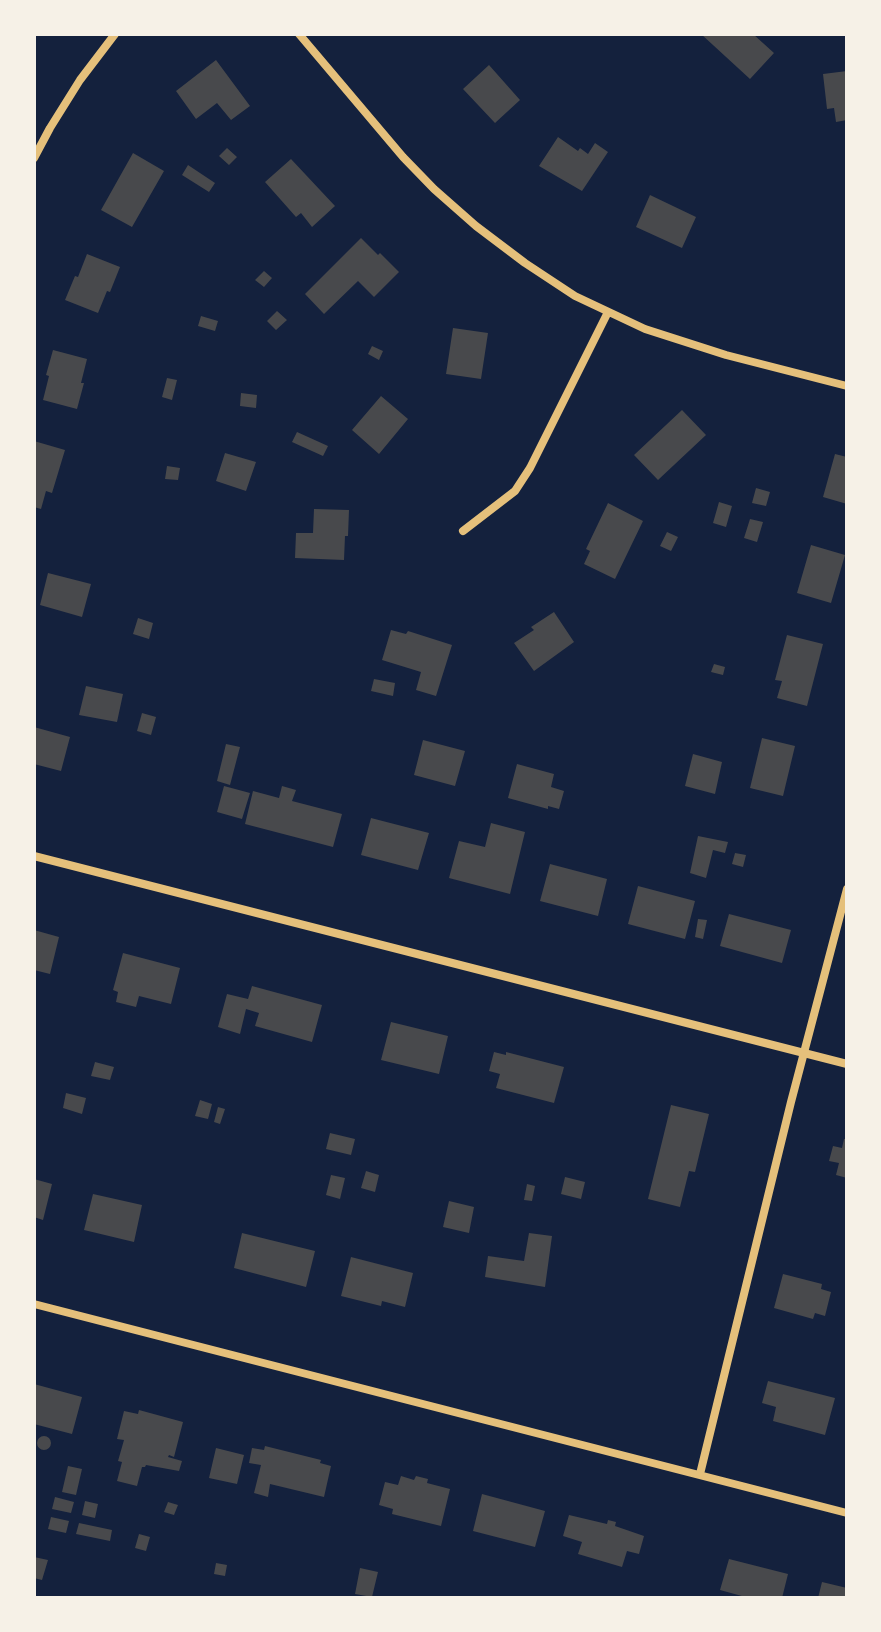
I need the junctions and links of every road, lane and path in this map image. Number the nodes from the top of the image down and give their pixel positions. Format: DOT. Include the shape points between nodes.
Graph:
graph roads {
  1 [pos="115,34"];
  2 [pos="299,34"];
  3 [pos="34,158"];
  4 [pos="608,312"];
  5 [pos="847,386"];
  6 [pos="463,531"];
  7 [pos="34,856"];
  8 [pos="847,889"];
  9 [pos="805,1053"];
  10 [pos="847,1064"];
  11 [pos="34,1304"];
  12 [pos="700,1474"];
  13 [pos="847,1513"];
  1 -- 3 [label="street" via="80,80"];
  2 -- 4 [label="street" via="434,189 525,263"];
  4 -- 5 [label="street" via="726,355"];
  4 -- 6 [label="street" via="515,491"];
  7 -- 9 [label="street"];
  8 -- 9 [label="street"];
  9 -- 10 [label="street"];
  9 -- 12 [label="street"];
  11 -- 12 [label="street"];
  12 -- 13 [label="street"];
}
